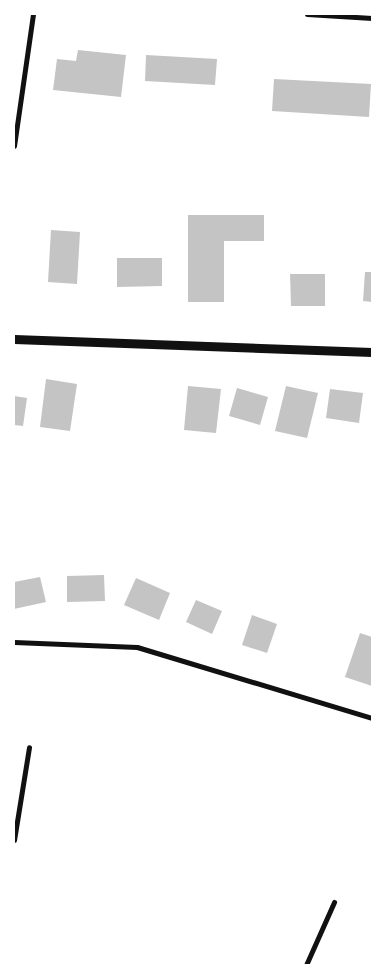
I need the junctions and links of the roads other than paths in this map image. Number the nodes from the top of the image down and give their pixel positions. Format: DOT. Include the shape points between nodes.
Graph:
graph roads {
  1 [pos="33,14"];
  2 [pos="308,14"];
  3 [pos="372,18"];
  4 [pos="14,146"];
  5 [pos="14,339"];
  6 [pos="372,352"];
  7 [pos="14,642"];
  8 [pos="372,718"];
  9 [pos="29,747"];
  10 [pos="14,840"];
  11 [pos="334,902"];
  12 [pos="306,965"];
  1 -- 4 [label="street"];
  2 -- 3 [label="street"];
  5 -- 6 [label="street"];
  7 -- 8 [label="street" via="137,647"];
  9 -- 10 [label="street"];
  11 -- 12 [label="street"];
}
